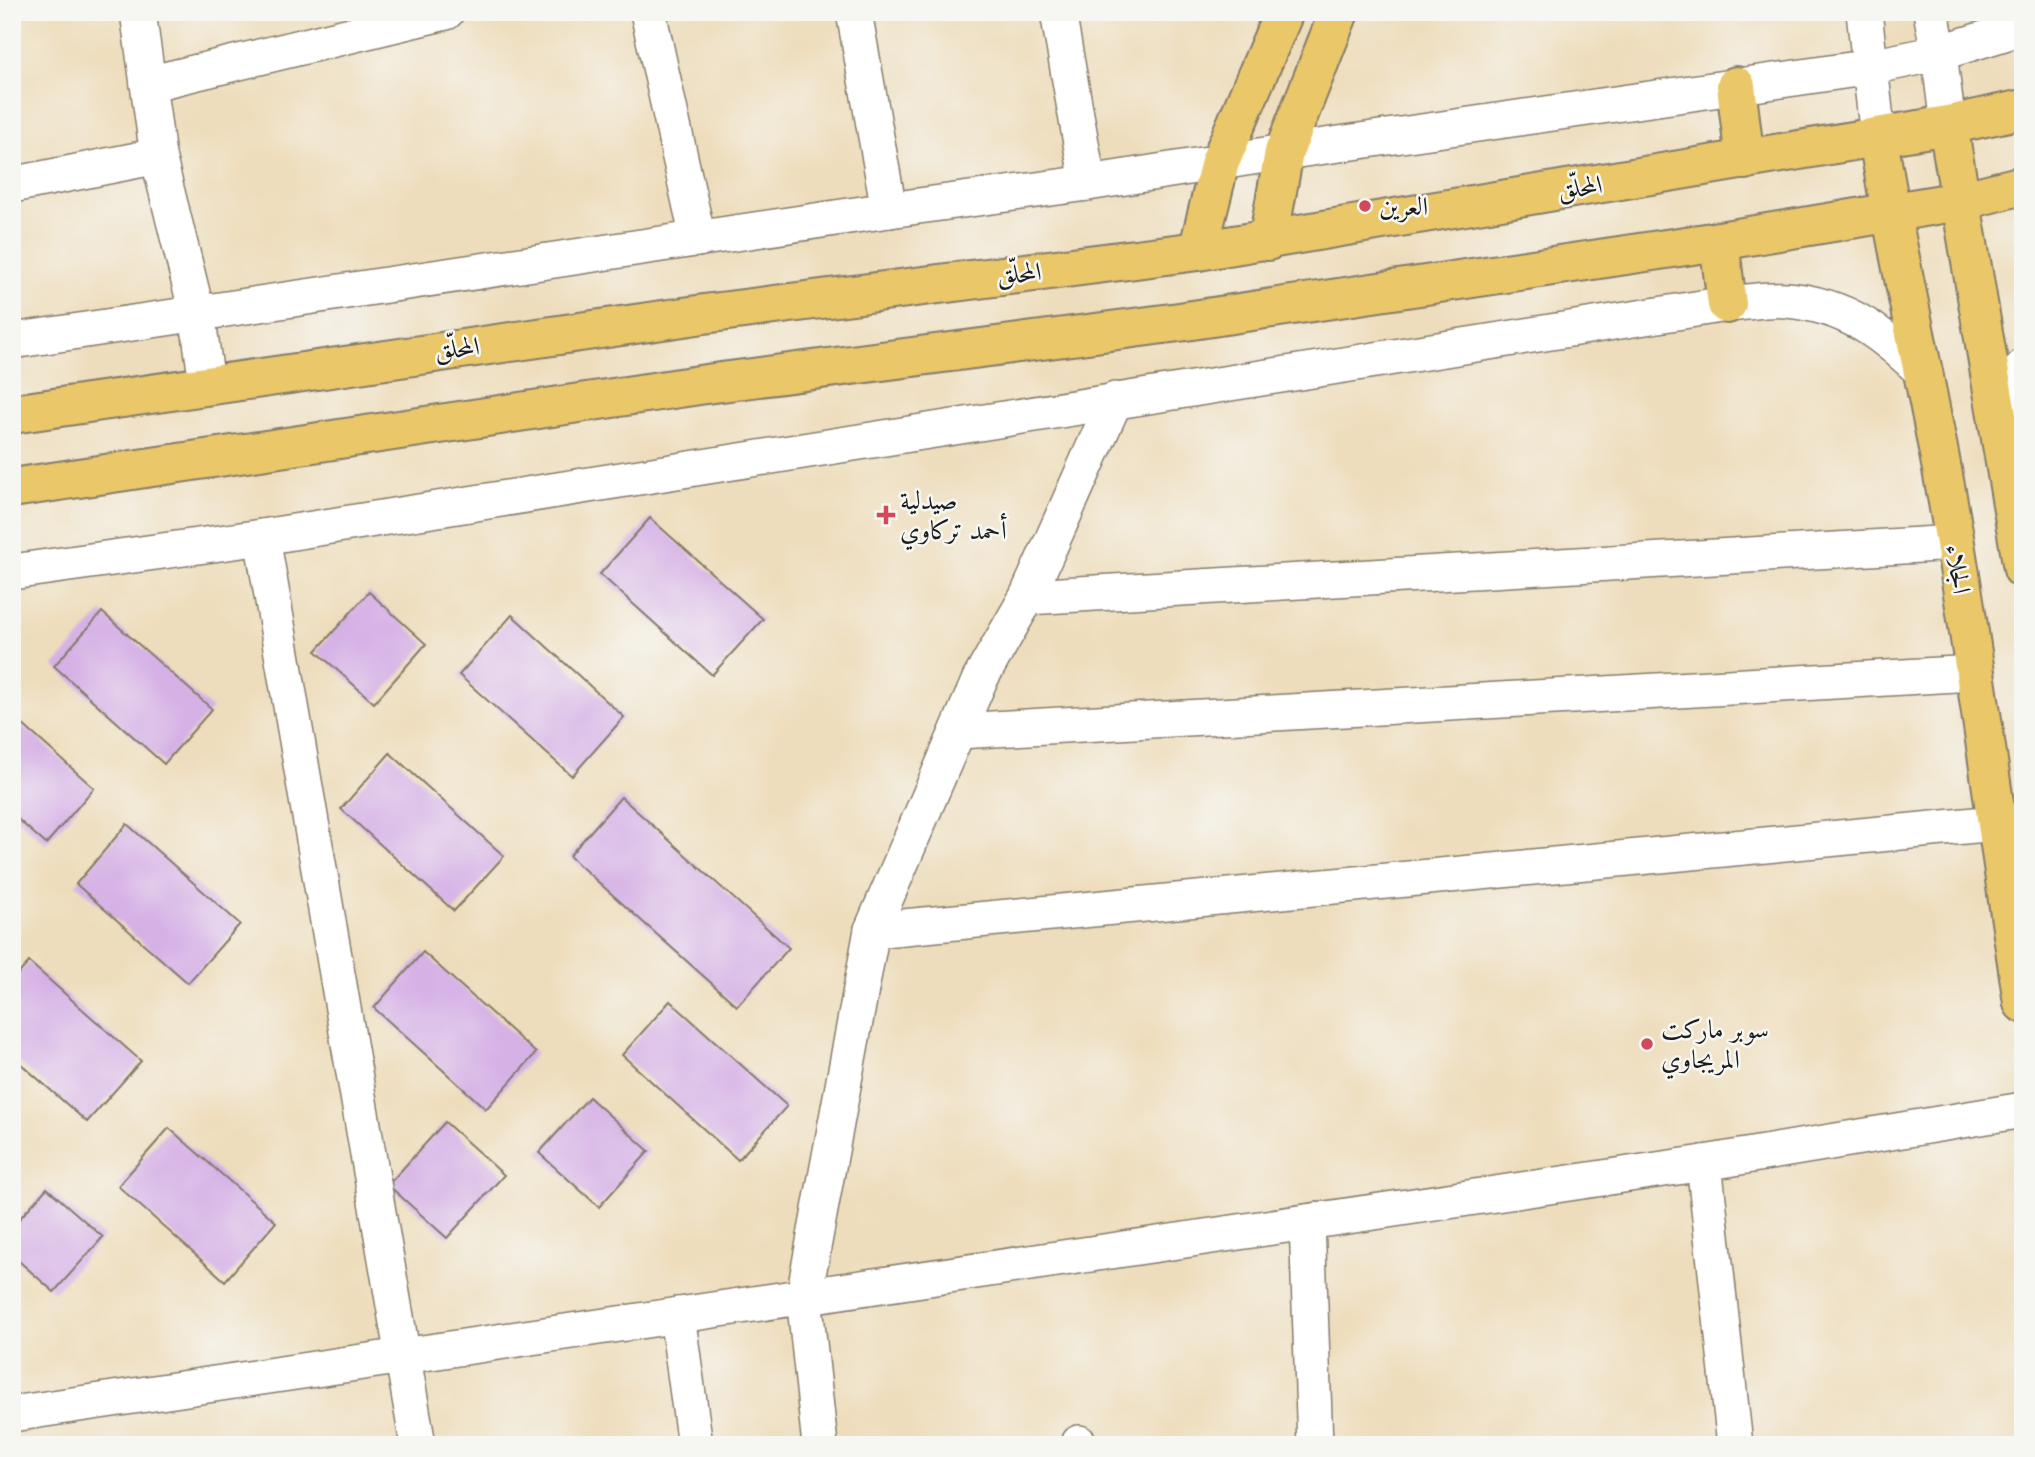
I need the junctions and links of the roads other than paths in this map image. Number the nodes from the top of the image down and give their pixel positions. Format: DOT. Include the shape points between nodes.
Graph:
graph roads {
  1 [pos="138,12"];
  2 [pos="446,12"];
  3 [pos="648,12"];
  4 [pos="854,12"];
  5 [pos="1058,12"];
  6 [pos="1284,12"];
  7 [pos="1339,12"];
  8 [pos="1864,12"];
  9 [pos="1931,12"];
  10 [pos="2023,27"];
  11 [pos="1939,53"];
  12 [pos="1871,67"];
  13 [pos="148,84"];
  14 [pos="1736,86"];
  15 [pos="2023,109"];
  16 [pos="1948,125"];
  17 [pos="1878,138"];
  18 [pos="1284,152"];
  19 [pos="158,156"];
  20 [pos="1745,160"];
  21 [pos="1220,162"];
  22 [pos="1088,183"];
  23 [pos="12,185"];
  24 [pos="2023,185"];
  25 [pos="1960,201"];
  26 [pos="889,210"];
  27 [pos="1890,213"];
  28 [pos="698,239"];
  29 [pos="1268,241"];
  30 [pos="1719,241"];
  31 [pos="1198,251"];
  32 [pos="1727,304"];
  33 [pos="197,313"];
  34 [pos="12,341"];
  35 [pos="2023,367"];
  36 [pos="1925,374"];
  37 [pos="207,384"];
  38 [pos="1115,400"];
  39 [pos="12,414"];
  40 [pos="1997,423"];
  41 [pos="12,488"];
  42 [pos="262,537"];
  43 [pos="1955,543"];
  44 [pos="2022,556"];
  45 [pos="12,572"];
  46 [pos="1027,597"];
  47 [pos="1974,673"];
  48 [pos="958,731"];
  49 [pos="1996,823"];
  50 [pos="872,930"];
  51 [pos="2023,1003"];
  52 [pos="2023,1110"];
  53 [pos="1704,1163"];
  54 [pos="1307,1222"];
  55 [pos="804,1296"];
  56 [pos="677,1315"];
  57 [pos="405,1356"];
  58 [pos="12,1414"];
  59 [pos="1733,1428"];
  60 [pos="418,1445"];
  61 [pos="695,1445"];
  62 [pos="820,1445"];
  63 [pos="1315,1445"];
  64 [pos="1709,1445"];
  1 -- 13 [label="street"];
  2 -- 13 [label="street"];
  3 -- 28 [label="street"];
  4 -- 26 [label="street"];
  5 -- 22 [label="street"];
  6 -- 21 [label="main road"];
  7 -- 18 [label="main road"];
  8 -- 12 [label="street"];
  9 -- 11 [label="street"];
  10 -- 11 [label="street"];
  11 -- 12 [label="street"];
  11 -- 16 [label="street"];
  12 -- 14 [label="street"];
  12 -- 17 [label="street"];
  13 -- 19 [label="street"];
  14 -- 18 [label="street"];
  14 -- 20 [label="main road"];
  15 -- 16 [label="main road, المحلّق"];
  16 -- 17 [label="main road, المحلّق"];
  16 -- 25 [label="main road"];
  17 -- 20 [label="main road, المحلّق"];
  17 -- 27 [label="main road, الجلاء"];
  18 -- 21 [label="street"];
  18 -- 29 [label="main road"];
  19 -- 23 [label="street"];
  19 -- 33 [label="street"];
  20 -- 29 [label="main road, المحلّق"];
  21 -- 22 [label="street"];
  21 -- 31 [label="main road"];
  22 -- 26 [label="street"];
  24 -- 25 [label="main road"];
  25 -- 27 [label="main road"];
  25 -- 40 [label="main road"];
  26 -- 28 [label="street"];
  27 -- 30 [label="main road"];
  27 -- 36 [label="main road, الجلاء"];
  28 -- 33 [label="street"];
  29 -- 31 [label="main road, المحلّق"];
  30 -- 32 [label="main road"];
  30 -- 41 [label="main road"];
  31 -- 37 [label="main road, المحلّق"];
  32 -- 36 [label="street" via="1785,300 1824,306 1860,321"];
  32 -- 38 [label="street"];
  33 -- 34 [label="street"];
  33 -- 37 [label="street"];
  35 -- 40 [label="street"];
  36 -- 43 [label="main road, الجلاء"];
  37 -- 39 [label="main road, المحلّق"];
  38 -- 42 [label="street"];
  38 -- 46 [label="street"];
  40 -- 44 [label="main road"];
  42 -- 45 [label="street"];
  42 -- 57 [label="street"];
  43 -- 46 [label="street"];
  43 -- 47 [label="main road, الجلاء"];
  46 -- 48 [label="street" via="980,678"];
  47 -- 48 [label="street"];
  47 -- 49 [label="main road, الجلاء"];
  48 -- 50 [label="street"];
  49 -- 50 [label="street"];
  49 -- 51 [label="main road, الجلاء"];
  50 -- 55 [label="street"];
  52 -- 53 [label="street"];
  53 -- 54 [label="street"];
  53 -- 59 [label="street"];
  54 -- 55 [label="street"];
  54 -- 63 [label="street"];
  55 -- 56 [label="street"];
  55 -- 62 [label="street"];
  56 -- 57 [label="street"];
  56 -- 61 [label="street"];
  57 -- 58 [label="street"];
  57 -- 60 [label="street"];
  59 -- 64 [label="street"];
}
